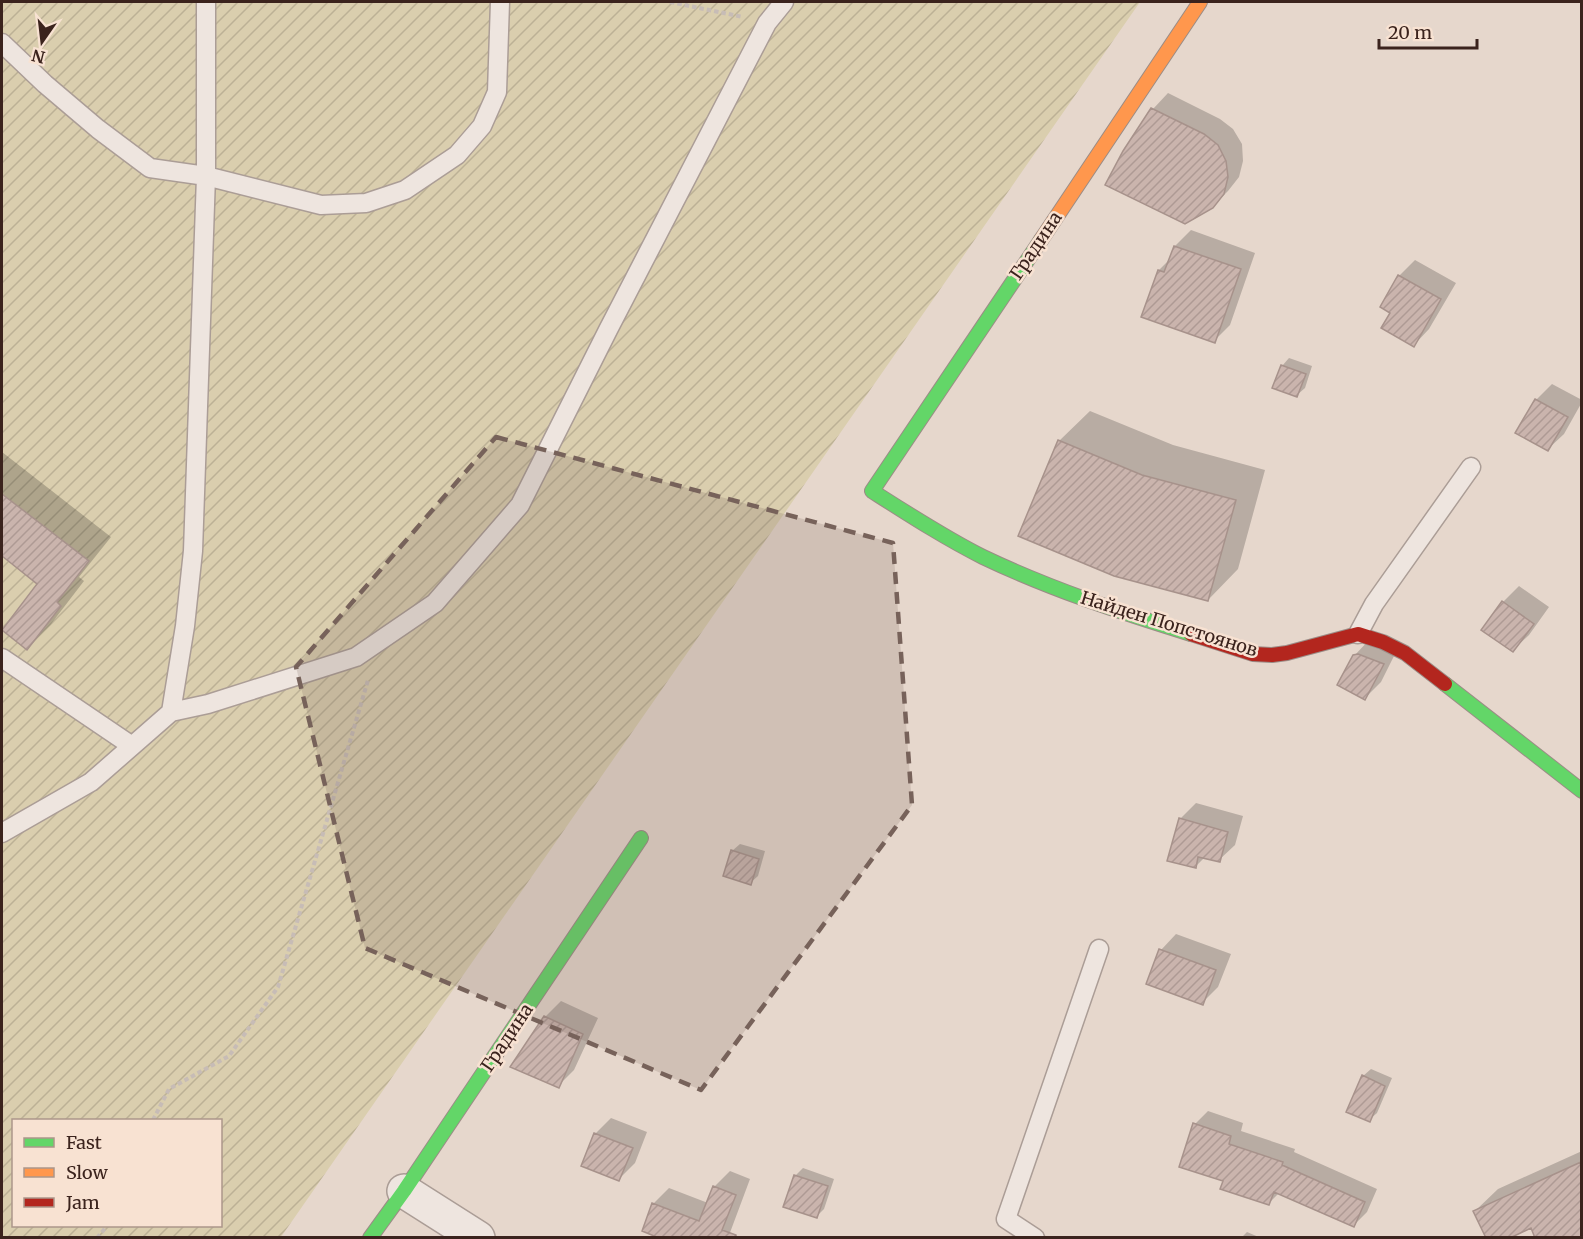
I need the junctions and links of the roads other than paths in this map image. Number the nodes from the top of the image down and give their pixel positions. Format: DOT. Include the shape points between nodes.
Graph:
graph roads {
  1 [pos="206,2"];
  2 [pos="500,2"];
  3 [pos="784,2"];
  4 [pos="1200,2"];
  5 [pos="2,43"];
  6 [pos="206,176"];
  7 [pos="1471,467"];
  8 [pos="872,491"];
  9 [pos="1358,634"];
  10 [pos="2,658"];
  11 [pos="171,712"];
  12 [pos="132,746"];
  13 [pos="1581,791"];
  14 [pos="2,833"];
  15 [pos="641,838"];
  16 [pos="1100,949"];
  17 [pos="404,1191"];
  18 [pos="370,1238"];
  19 [pos="478,1238"];
  20 [pos="1035,1238"];
  1 -- 6 [label="lane"];
  2 -- 6 [label="lane" via="497,92 482,126 457,155 405,190 366,203 321,205"];
  3 -- 11 [label="lane" via="767,23 520,505 435,603 356,657"];
  4 -- 8 [label="street, Градина"];
  5 -- 6 [label="lane" via="45,84 150,168"];
  6 -- 11 [label="lane" via="193,551"];
  7 -- 9 [label="lane" via="1374,604"];
  8 -- 9 [label="street, Найден Попстоянов" via="958,544 1058,589 1253,654 1287,653"];
  9 -- 13 [label="street" via="1405,652"];
  10 -- 12 [label="lane"];
  11 -- 12 [label="lane"];
  12 -- 14 [label="lane" via="91,782"];
  15 -- 17 [label="street, Градина"];
  16 -- 20 [label="lane" via="1006,1219"];
  17 -- 18 [label="street, Градина"];
  17 -- 19 [label="street"];
}
